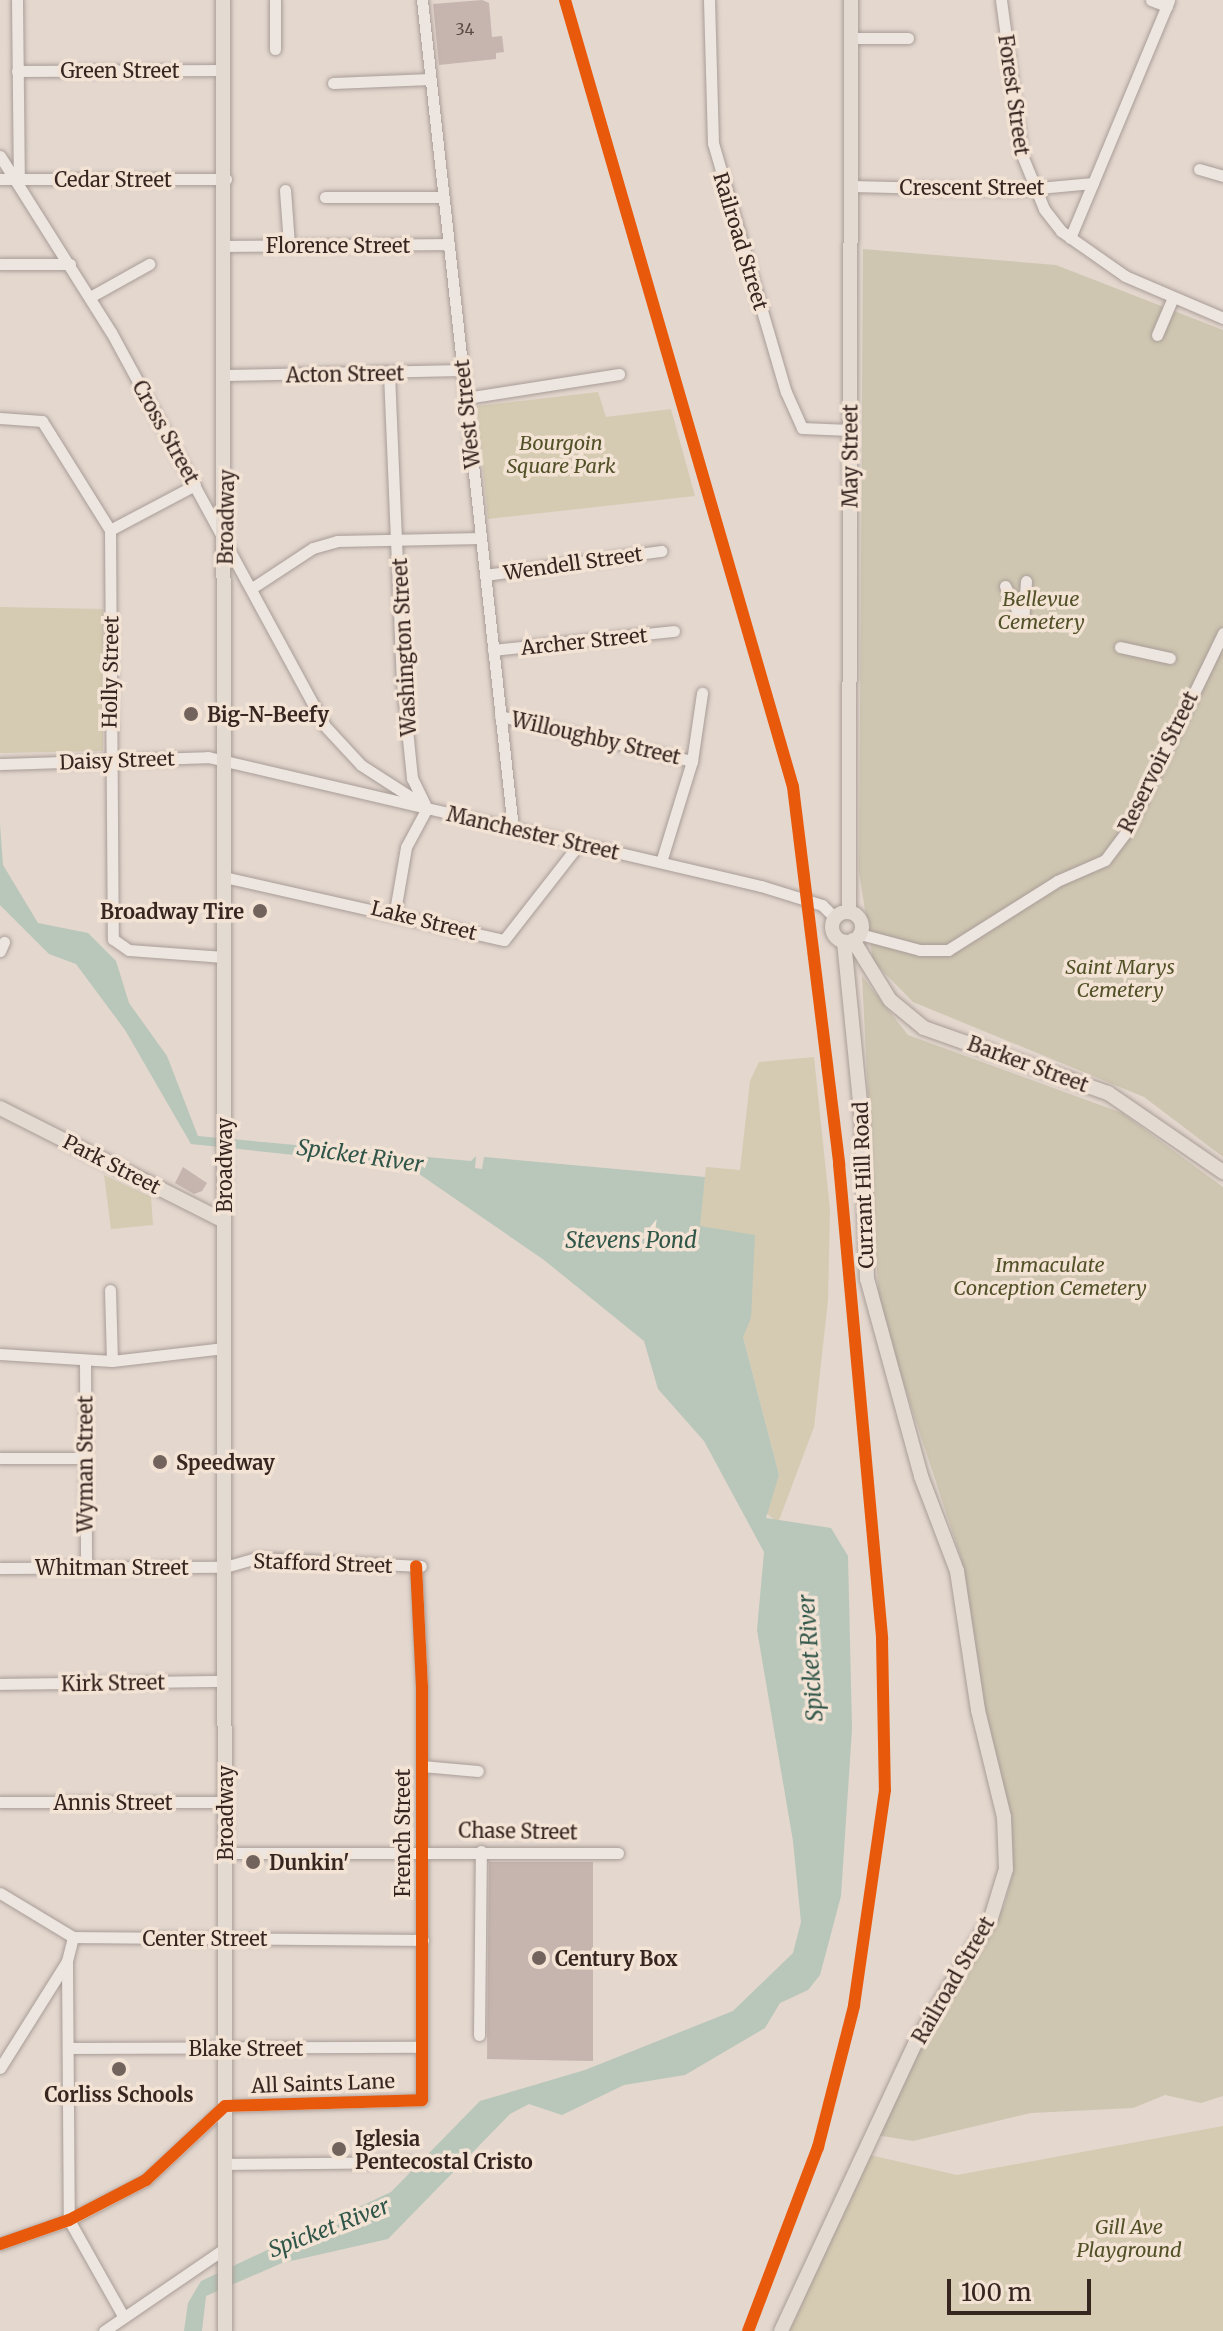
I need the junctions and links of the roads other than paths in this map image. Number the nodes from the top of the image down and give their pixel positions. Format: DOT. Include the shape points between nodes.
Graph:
graph roads {
  1 [pos="17,0"];
  2 [pos="223,0"];
  3 [pos="275,0"];
  4 [pos="422,0"];
  5 [pos="709,0"];
  6 [pos="851,0"];
  7 [pos="1001,0"];
  8 [pos="1151,0"];
  9 [pos="1168,3"];
  10 [pos="851,38"];
  11 [pos="908,38"];
  12 [pos="275,49"];
  13 [pos="224,70"];
  14 [pos="17,71"];
  15 [pos="430,79"];
  16 [pos="333,83"];
  17 [pos="0,156"];
  18 [pos="1199,169"];
  19 [pos="1223,176"];
  20 [pos="0,179"];
  21 [pos="19,179"];
  22 [pos="226,179"];
  23 [pos="1093,183"];
  24 [pos="851,186"];
  25 [pos="1031,189"];
  26 [pos="285,190"];
  27 [pos="325,197"];
  28 [pos="443,197"];
  29 [pos="1070,238"];
  30 [pos="448,244"];
  31 [pos="289,245"];
  32 [pos="227,246"];
  33 [pos="0,264"];
  34 [pos="70,264"];
  35 [pos="149,264"];
  36 [pos="90,297"];
  37 [pos="1172,299"];
  38 [pos="1223,318"];
  39 [pos="1157,335"];
  40 [pos="462,370"];
  41 [pos="389,373"];
  42 [pos="619,374"];
  43 [pos="227,375"];
  44 [pos="466,398"];
  45 [pos="0,418"];
  46 [pos="850,430"];
  47 [pos="195,485"];
  48 [pos="110,530"];
  49 [pos="481,538"];
  50 [pos="226,540"];
  51 [pos="399,540"];
  52 [pos="661,551"];
  53 [pos="485,575"];
  54 [pos="1026,581"];
  55 [pos="1005,586"];
  56 [pos="252,588"];
  57 [pos="674,631"];
  58 [pos="1223,633"];
  59 [pos="1120,647"];
  60 [pos="493,650"];
  61 [pos="1170,658"];
  62 [pos="702,693"];
  63 [pos="500,716"];
  64 [pos="108,760"];
  65 [pos="225,761"];
  66 [pos="692,761"];
  67 [pos="4,762"];
  68 [pos="427,808"];
  69 [pos="513,828"];
  70 [pos="579,844"];
  71 [pos="661,862"];
  72 [pos="224,877"];
  73 [pos="395,911"];
  74 [pos="842,915"];
  75 [pos="852,939"];
  76 [pos="224,957"];
  77 [pos="0,1108"];
  78 [pos="1223,1172"];
  79 [pos="224,1221"];
  80 [pos="110,1290"];
  81 [pos="224,1348"];
  82 [pos="0,1354"];
  83 [pos="112,1361"];
  84 [pos="85,1362"];
  85 [pos="0,1458"];
  86 [pos="85,1458"];
  87 [pos="936,1514"];
  88 [pos="86,1566"];
  89 [pos="419,1566"];
  90 [pos="225,1567"];
  91 [pos="0,1568"];
  92 [pos="225,1681"];
  93 [pos="0,1684"];
  94 [pos="422,1766"];
  95 [pos="478,1771"];
  96 [pos="0,1802"];
  97 [pos="225,1802"];
  98 [pos="423,1850"];
  99 [pos="481,1851"];
  100 [pos="225,1853"];
  101 [pos="618,1853"];
  102 [pos="0,1893"];
  103 [pos="73,1937"];
  104 [pos="225,1938"];
  105 [pos="423,1940"];
  106 [pos="67,1961"];
  107 [pos="479,2035"];
  108 [pos="422,2047"];
  109 [pos="70,2048"];
  110 [pos="225,2048"];
  111 [pos="0,2068"];
  112 [pos="422,2100"];
  113 [pos="225,2106"];
  114 [pos="409,2162"];
  115 [pos="225,2164"];
  116 [pos="69,2220"];
  117 [pos="0,2244"];
  118 [pos="225,2252"];
  119 [pos="123,2316"];
  120 [pos="104,2331"];
  121 [pos="225,2331"];
  122 [pos="781,2331"];
  1 -- 14 [label="street"];
  2 -- 13 [label="main road, Broadway"];
  3 -- 12 [label="street"];
  4 -- 15 [label="street, West Street"];
  5 -- 46 [label="street, Railroad Street" via="713,143 786,392 802,428"];
  6 -- 10 [label="main road, May Street"];
  7 -- 25 [label="street, Forest Street"];
  8 -- 9 [label="street"];
  9 -- 23 [label="street"];
  10 -- 11 [label="street"];
  10 -- 24 [label="main road, May Street"];
  13 -- 14 [label="street, Green Street"];
  13 -- 22 [label="main road, Broadway"];
  14 -- 21 [label="street"];
  15 -- 16 [label="street"];
  15 -- 28 [label="street, West Street"];
  17 -- 21 [label="street, Cross Street"];
  18 -- 19 [label="street"];
  20 -- 21 [label="street, Cedar Street"];
  21 -- 22 [label="street, Cedar Street"];
  21 -- 34 [label="street, Cross Street"];
  22 -- 32 [label="main road, Broadway"];
  23 -- 25 [label="street, Crescent Street"];
  23 -- 29 [label="street"];
  24 -- 25 [label="street, Crescent Street"];
  24 -- 46 [label="main road, May Street"];
  25 -- 29 [label="street"];
  26 -- 31 [label="street"];
  27 -- 28 [label="street"];
  28 -- 30 [label="street, West Street"];
  29 -- 37 [label="street"];
  30 -- 31 [label="street, Florence Street"];
  30 -- 40 [label="street, West Street"];
  31 -- 32 [label="street, Florence Street"];
  32 -- 43 [label="main road, Broadway"];
  33 -- 34 [label="street"];
  34 -- 36 [label="street, Cross Street"];
  35 -- 36 [label="street"];
  36 -- 47 [label="street, Cross Street"];
  37 -- 38 [label="street"];
  37 -- 39 [label="street"];
  40 -- 41 [label="street, Acton Street"];
  40 -- 44 [label="street, West Street"];
  41 -- 43 [label="street, Acton Street"];
  41 -- 51 [label="street, Washington Street"];
  42 -- 44 [label="street"];
  43 -- 50 [label="main road, Broadway"];
  44 -- 49 [label="street, West Street"];
  45 -- 48 [label="street" via="42,421"];
  46 -- 74 [label="main road, May Street"];
  47 -- 48 [label="street"];
  47 -- 50 [label="street, Cross Street"];
  48 -- 64 [label="street, Holly Street"];
  49 -- 51 [label="street"];
  49 -- 53 [label="street, West Street"];
  50 -- 56 [label="street, Cross Street"];
  50 -- 65 [label="main road, Broadway"];
  51 -- 56 [label="street" via="337,541 313,548"];
  51 -- 68 [label="street, Washington Street" via="412,778"];
  52 -- 53 [label="street, Wendell Street"];
  53 -- 60 [label="street, West Street"];
  54 -- 55 [label="street" via="1023,622"];
  56 -- 68 [label="street, Cross Street" via="337,742"];
  57 -- 60 [label="street, Archer Street"];
  58 -- 75 [label="street, Reservoir Street" via="1128,829 1105,860 1057,881 948,950"];
  59 -- 61 [label="street"];
  60 -- 63 [label="street, West Street"];
  62 -- 66 [label="street"];
  63 -- 66 [label="street, Willoughby Street"];
  63 -- 69 [label="street, West Street"];
  64 -- 65 [label="street, Daisy Street"];
  64 -- 67 [label="street, Daisy Street"];
  64 -- 76 [label="street, Holly Street" via="117,946"];
  65 -- 68 [label="street, Manchester Street"];
  65 -- 72 [label="main road, Broadway"];
  66 -- 71 [label="street"];
  68 -- 69 [label="street, Manchester Street"];
  68 -- 73 [label="street" via="406,847"];
  69 -- 70 [label="street, Manchester Street"];
  70 -- 71 [label="street, Manchester Street"];
  70 -- 73 [label="street, Lake Street" via="504,940"];
  71 -- 74 [label="street, Manchester Street" via="810,901"];
  72 -- 73 [label="street, Lake Street"];
  72 -- 76 [label="main road, Broadway"];
  74 -- 75 [label="main road" via="860,920"];
  74 -- 75 [label="main road" via="833,932"];
  75 -- 78 [label="main road, Barker Street" via="890,1000 924,1028 1108,1093"];
  75 -- 87 [label="main road, Currant Hill Road" via="867,1279"];
  76 -- 79 [label="main road, Broadway"];
  77 -- 79 [label="main road, Park Street"];
  79 -- 81 [label="main road, Broadway"];
  80 -- 83 [label="street"];
  81 -- 83 [label="street"];
  81 -- 90 [label="main road, Broadway"];
  82 -- 84 [label="street"];
  83 -- 84 [label="street"];
  84 -- 86 [label="street, Wyman Street"];
  85 -- 86 [label="street"];
  86 -- 88 [label="street, Wyman Street"];
  87 -- 122 [label="main road, Railroad Street" via="970,1632 978,1710 1004,1817 1006,1869 991,1918 915,2044"];
  88 -- 90 [label="street, Whitman Street"];
  88 -- 91 [label="street, Whitman Street"];
  89 -- 90 [label="street, Stafford Street" via="257,1558"];
  89 -- 94 [label="street, French Street"];
  90 -- 92 [label="main road, Broadway"];
  92 -- 93 [label="street, Kirk Street"];
  92 -- 97 [label="main road, Broadway"];
  94 -- 95 [label="street"];
  94 -- 98 [label="street, French Street"];
  96 -- 97 [label="street, Annis Street"];
  97 -- 100 [label="main road, Broadway"];
  98 -- 99 [label="street, Chase Street"];
  98 -- 100 [label="street, Chase Street"];
  98 -- 105 [label="street, French Street"];
  99 -- 101 [label="street, Chase Street"];
  99 -- 107 [label="street"];
  100 -- 104 [label="main road, Broadway"];
  102 -- 103 [label="street"];
  103 -- 104 [label="street, Center Street"];
  103 -- 106 [label="street"];
  104 -- 105 [label="street, Center Street"];
  104 -- 110 [label="main road, Broadway"];
  105 -- 108 [label="street, French Street"];
  106 -- 109 [label="street"];
  106 -- 111 [label="street"];
  108 -- 110 [label="street, Blake Street"];
  108 -- 112 [label="street, French Street"];
  109 -- 110 [label="street, Blake Street"];
  109 -- 116 [label="street"];
  110 -- 113 [label="main road, Broadway"];
  112 -- 113 [label="street, All Saints Lane"];
  113 -- 115 [label="main road, Broadway"];
  113 -- 116 [label="street" via="146,2180"];
  114 -- 115 [label="street"];
  115 -- 118 [label="main road, Broadway"];
  116 -- 117 [label="street"];
  116 -- 119 [label="street"];
  118 -- 119 [label="street"];
  118 -- 121 [label="main road, Broadway"];
  119 -- 120 [label="street"];
}
